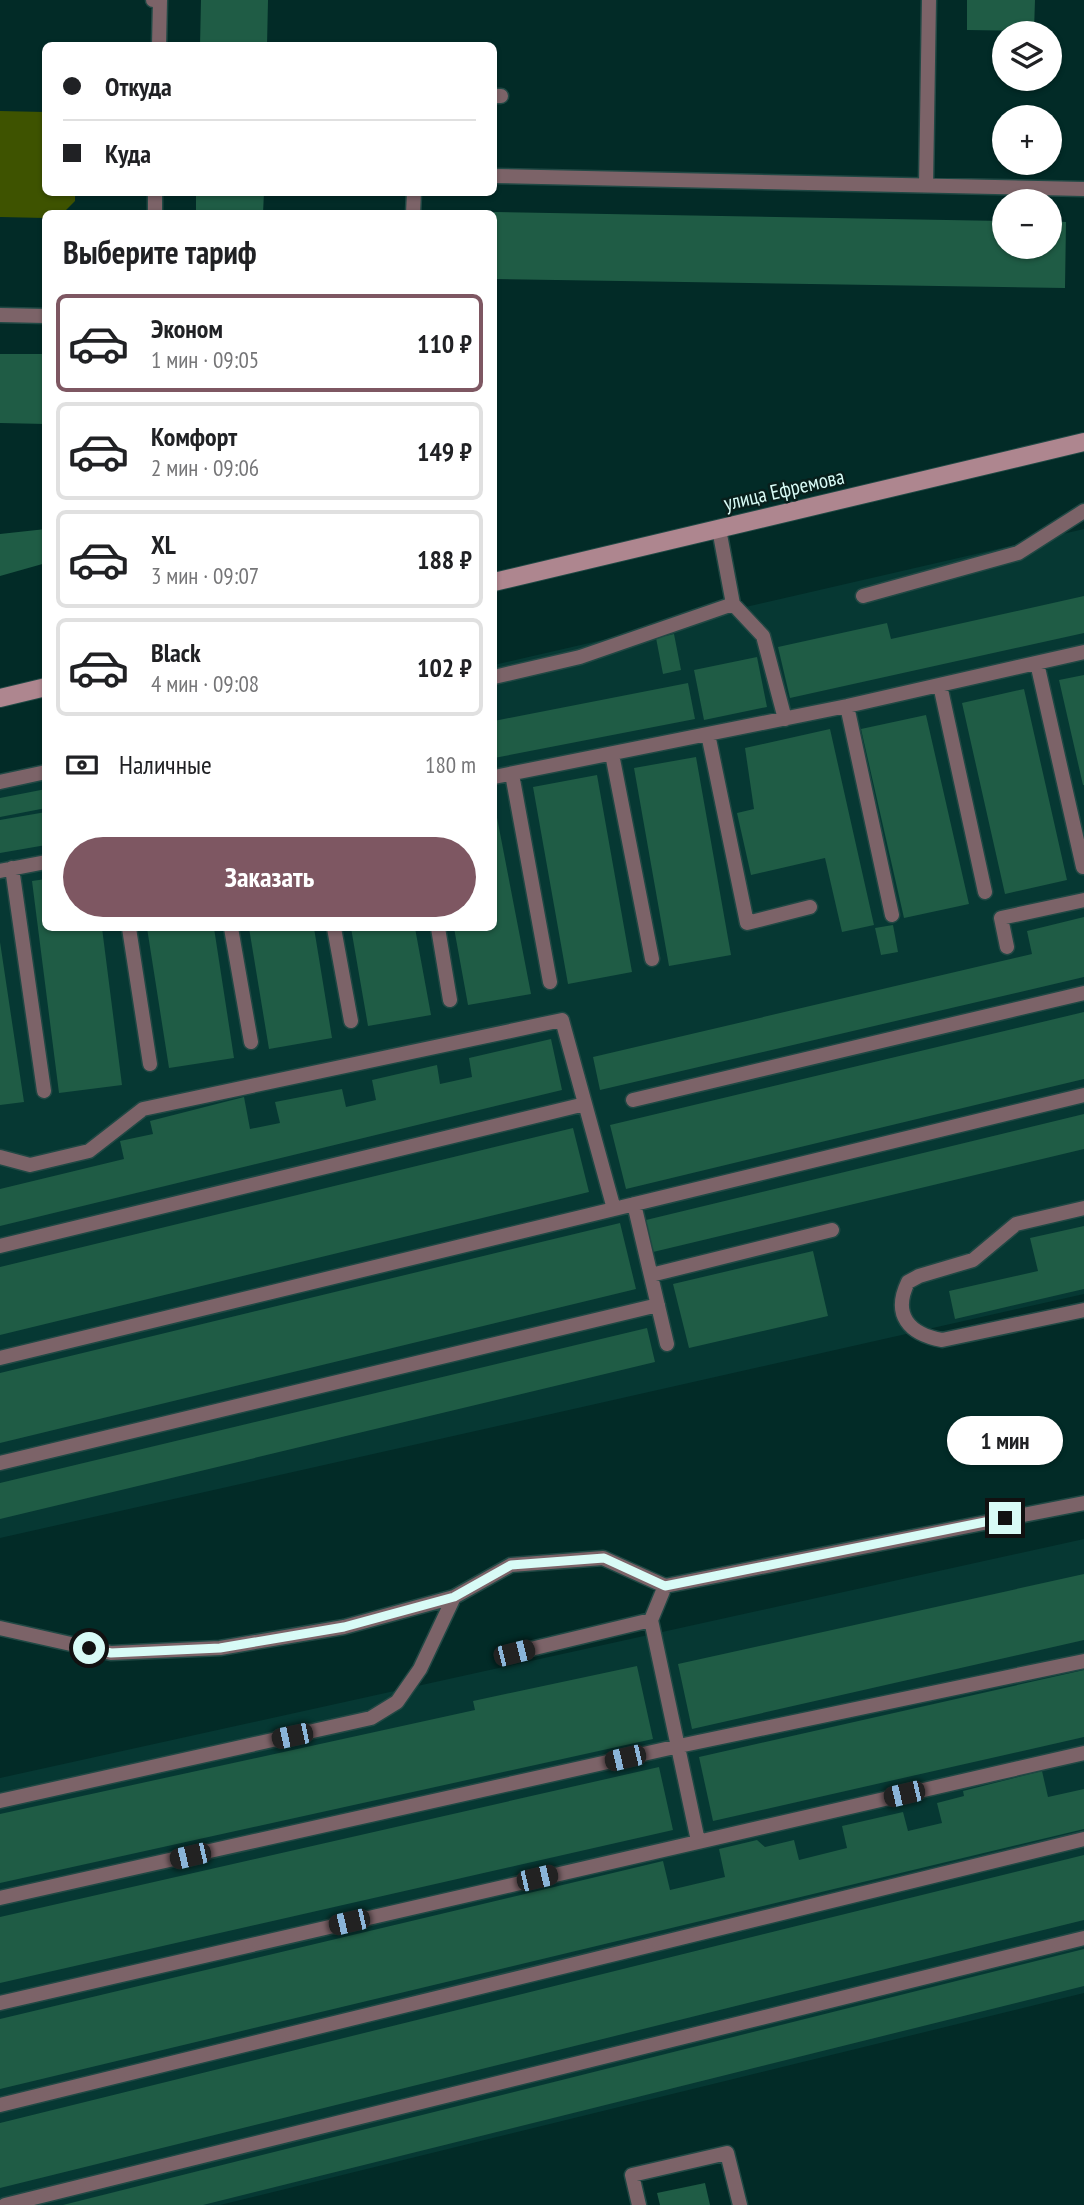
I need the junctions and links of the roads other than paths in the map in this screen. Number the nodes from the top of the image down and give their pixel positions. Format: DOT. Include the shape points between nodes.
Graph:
graph roads {
  1 [pos="153,0"];
  2 [pos="160,0"];
  3 [pos="929,0"];
  4 [pos="159,42"];
  5 [pos="497,176"];
  6 [pos="926,185"];
  7 [pos="1084,189"];
  8 [pos="0,315"];
  9 [pos="42,316"];
  10 [pos="1084,442"];
  11 [pos="1084,511"];
  12 [pos="719,528"];
  13 [pos="497,581"];
  14 [pos="863,596"];
  15 [pos="733,604"];
  16 [pos="1084,652"];
  17 [pos="1037,663"];
  18 [pos="497,676"];
  19 [pos="940,685"];
  20 [pos="42,688"];
  21 [pos="0,698"];
  22 [pos="847,706"];
  23 [pos="785,719"];
  24 [pos="708,734"];
  25 [pos="612,754"];
  26 [pos="42,773"];
  27 [pos="512,774"];
  28 [pos="497,777"];
  29 [pos="0,782"];
  30 [pos="42,863"];
  31 [pos="1083,867"];
  32 [pos="6,870"];
  33 [pos="985,892"];
  34 [pos="1084,900"];
  35 [pos="810,907"];
  36 [pos="892,915"];
  37 [pos="129,931"];
  38 [pos="232,931"];
  39 [pos="335,931"];
  40 [pos="438,931"];
  41 [pos="1007,947"];
  42 [pos="652,959"];
  43 [pos="550,982"];
  44 [pos="1084,993"];
  45 [pos="450,1000"];
  46 [pos="351,1021"];
  47 [pos="251,1041"];
  48 [pos="150,1064"];
  49 [pos="44,1091"];
  50 [pos="1084,1095"];
  51 [pos="633,1100"];
  52 [pos="585,1104"];
  53 [pos="0,1157"];
  54 [pos="634,1204"];
  55 [pos="1084,1208"];
  56 [pos="614,1209"];
  57 [pos="832,1230"];
  58 [pos="0,1246"];
  59 [pos="651,1275"];
  60 [pos="658,1305"];
  61 [pos="1084,1310"];
  62 [pos="667,1344"];
  63 [pos="0,1358"];
  64 [pos="0,1463"];
  65 [pos="1084,1503"];
  66 [pos="665,1586"];
  67 [pos="454,1597"];
  68 [pos="651,1620"];
  69 [pos="0,1628"];
  70 [pos="514,1653"];
  71 [pos="1084,1661"];
  72 [pos="679,1746"];
  73 [pos="1084,1753"];
  74 [pos="0,1801"];
  75 [pos="1084,1839"];
  76 [pos="698,1841"];
  77 [pos="0,1898"];
  78 [pos="1084,1938"];
  79 [pos="0,2003"];
  80 [pos="0,2105"];
  81 [pos="5,2205"];
  82 [pos="639,2205"];
  83 [pos="740,2205"];
  1 -- 2 [label="lane"];
  2 -- 4 [label="lane"];
  3 -- 6 [label="lane"];
  5 -- 6 [label="lane"];
  6 -- 7 [label="lane"];
  8 -- 9 [label="lane"];
  10 -- 12 [label="street, улица Ефремова"];
  11 -- 14 [label="lane" via="1018,553"];
  12 -- 13 [label="street, улица Ефремова"];
  12 -- 15 [label="lane"];
  15 -- 18 [label="lane" via="580,657"];
  15 -- 23 [label="lane" via="764,636"];
  16 -- 17 [label="lane"];
  17 -- 19 [label="lane"];
  17 -- 31 [label="lane"];
  19 -- 22 [label="lane"];
  19 -- 33 [label="lane"];
  20 -- 21 [label="street"];
  22 -- 23 [label="lane"];
  22 -- 36 [label="lane"];
  23 -- 24 [label="lane"];
  24 -- 25 [label="lane"];
  24 -- 35 [label="lane" via="747,923"];
  25 -- 27 [label="lane"];
  25 -- 42 [label="lane"];
  26 -- 29 [label="lane"];
  27 -- 28 [label="lane"];
  27 -- 43 [label="lane"];
  30 -- 32 [label="lane"];
  32 -- 49 [label="lane"];
  34 -- 41 [label="lane" via="1001,918"];
  37 -- 48 [label="lane"];
  38 -- 47 [label="lane"];
  39 -- 46 [label="lane"];
  40 -- 45 [label="lane"];
  44 -- 51 [label="lane"];
  50 -- 54 [label="lane"];
  52 -- 53 [label="lane" via="562,1020 143,1109 89,1151 30,1165"];
  52 -- 56 [label="lane"];
  52 -- 58 [label="lane"];
  54 -- 56 [label="lane"];
  54 -- 59 [label="lane"];
  55 -- 61 [label="lane" via="1016,1224 973,1260 919,1276 908,1282 900,1307 907,1326 923,1337 942,1340"];
  56 -- 63 [label="lane"];
  57 -- 59 [label="lane"];
  59 -- 60 [label="lane"];
  60 -- 62 [label="lane"];
  60 -- 64 [label="lane"];
  65 -- 66 [label="lane"];
  66 -- 67 [label="lane" via="604,1558 511,1565"];
  66 -- 68 [label="lane"];
  67 -- 69 [label="lane" via="344,1627 220,1648 111,1653"];
  67 -- 74 [label="lane" via="420,1669 397,1702 371,1718"];
  68 -- 70 [label="lane"];
  68 -- 72 [label="lane"];
  71 -- 72 [label="lane"];
  72 -- 76 [label="lane"];
  72 -- 77 [label="lane"];
  73 -- 76 [label="lane"];
  75 -- 80 [label="lane"];
  76 -- 79 [label="lane"];
  78 -- 81 [label="lane"];
  82 -- 83 [label="lane" via="632,2175 727,2153"];
}
